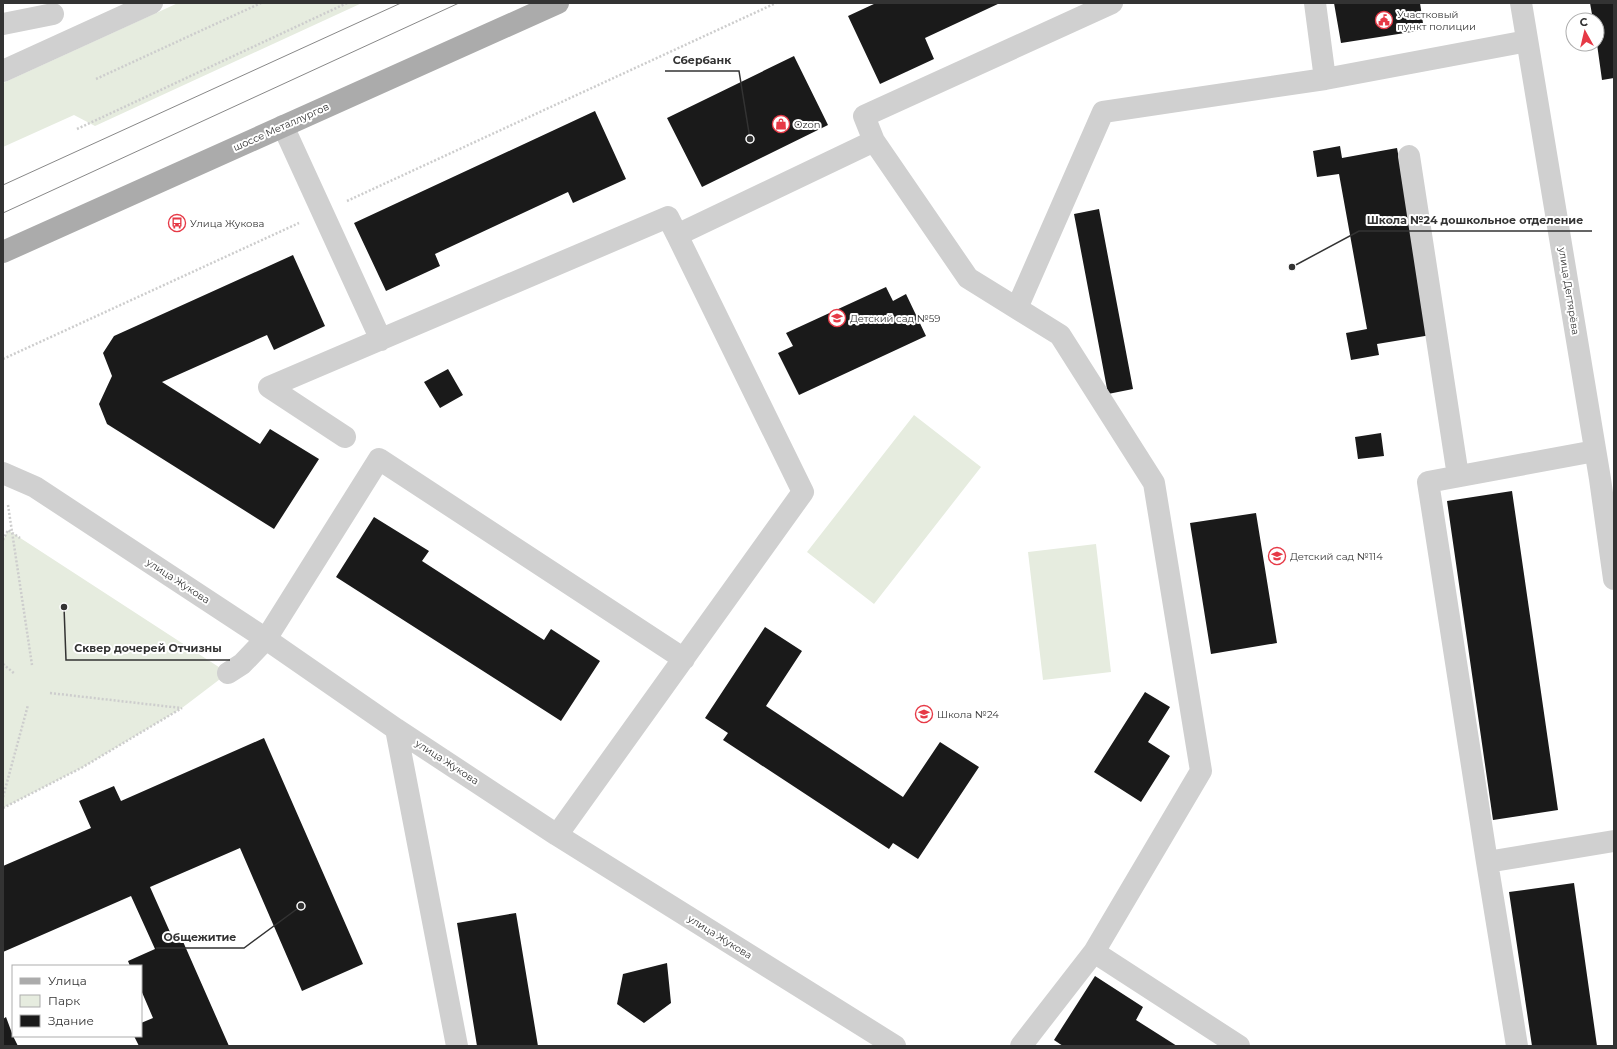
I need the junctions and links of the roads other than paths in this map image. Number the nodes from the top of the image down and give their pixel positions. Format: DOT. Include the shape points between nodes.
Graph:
graph roads {
  1 [pos="152,3"];
  2 [pos="558,3"];
  3 [pos="1112,3"];
  4 [pos="1315,3"];
  5 [pos="1521,3"];
  6 [pos="51,8"];
  7 [pos="3,24"];
  8 [pos="1527,41"];
  9 [pos="64,43"];
  10 [pos="3,71"];
  11 [pos="1325,79"];
  12 [pos="283,126"];
  13 [pos="874,141"];
  14 [pos="1409,156"];
  15 [pos="677,235"];
  16 [pos="3,252"];
  17 [pos="1017,308"];
  18 [pos="381,340"];
  19 [pos="345,437"];
  20 [pos="1595,450"];
  21 [pos="3,473"];
  22 [pos="1458,476"];
  23 [pos="1609,506"];
  24 [pos="1614,579"];
  25 [pos="266,639"];
  26 [pos="684,659"];
  27 [pos="228,673"];
  28 [pos="396,729"];
  29 [pos="557,835"];
  30 [pos="1614,841"];
  31 [pos="1487,862"];
  32 [pos="1094,952"];
  33 [pos="457,1046"];
  34 [pos="895,1046"];
  35 [pos="1022,1046"];
  36 [pos="1239,1046"];
  37 [pos="1517,1046"];
  1 -- 9 [label="street"];
  2 -- 12 [label="main road, шоссе Металлургов"];
  3 -- 13 [label="street" via="864,116"];
  4 -- 11 [label="street"];
  5 -- 8 [label="street, улица Дегтярёва"];
  6 -- 7 [label="street"];
  6 -- 9 [label="street"];
  8 -- 11 [label="street"];
  8 -- 20 [label="street, улица Дегтярёва"];
  9 -- 10 [label="street"];
  11 -- 17 [label="street" via="1103,112"];
  12 -- 16 [label="main road, шоссе Металлургов"];
  12 -- 18 [label="street"];
  13 -- 15 [label="street"];
  13 -- 17 [label="street" via="968,278"];
  14 -- 22 [label="street"];
  15 -- 18 [label="street" via="668,217"];
  15 -- 26 [label="street" via="803,492"];
  17 -- 32 [label="street" via="1060,335 1154,483 1201,771"];
  18 -- 19 [label="street" via="269,387"];
  20 -- 22 [label="street"];
  20 -- 23 [label="street, улица Дегтярёва"];
  21 -- 25 [label="street, улица Жукова" via="35,487"];
  22 -- 31 [label="street" via="1428,482"];
  23 -- 24 [label="street, улица Дегтярёва"];
  25 -- 26 [label="street" via="379,459"];
  25 -- 27 [label="street" via="242,664"];
  25 -- 28 [label="street, улица Жукова"];
  26 -- 29 [label="street"];
  28 -- 29 [label="street, улица Жукова"];
  28 -- 33 [label="street"];
  29 -- 34 [label="street, улица Жукова"];
  30 -- 31 [label="street"];
  31 -- 37 [label="street"];
  32 -- 35 [label="street"];
  32 -- 36 [label="street"];
}
